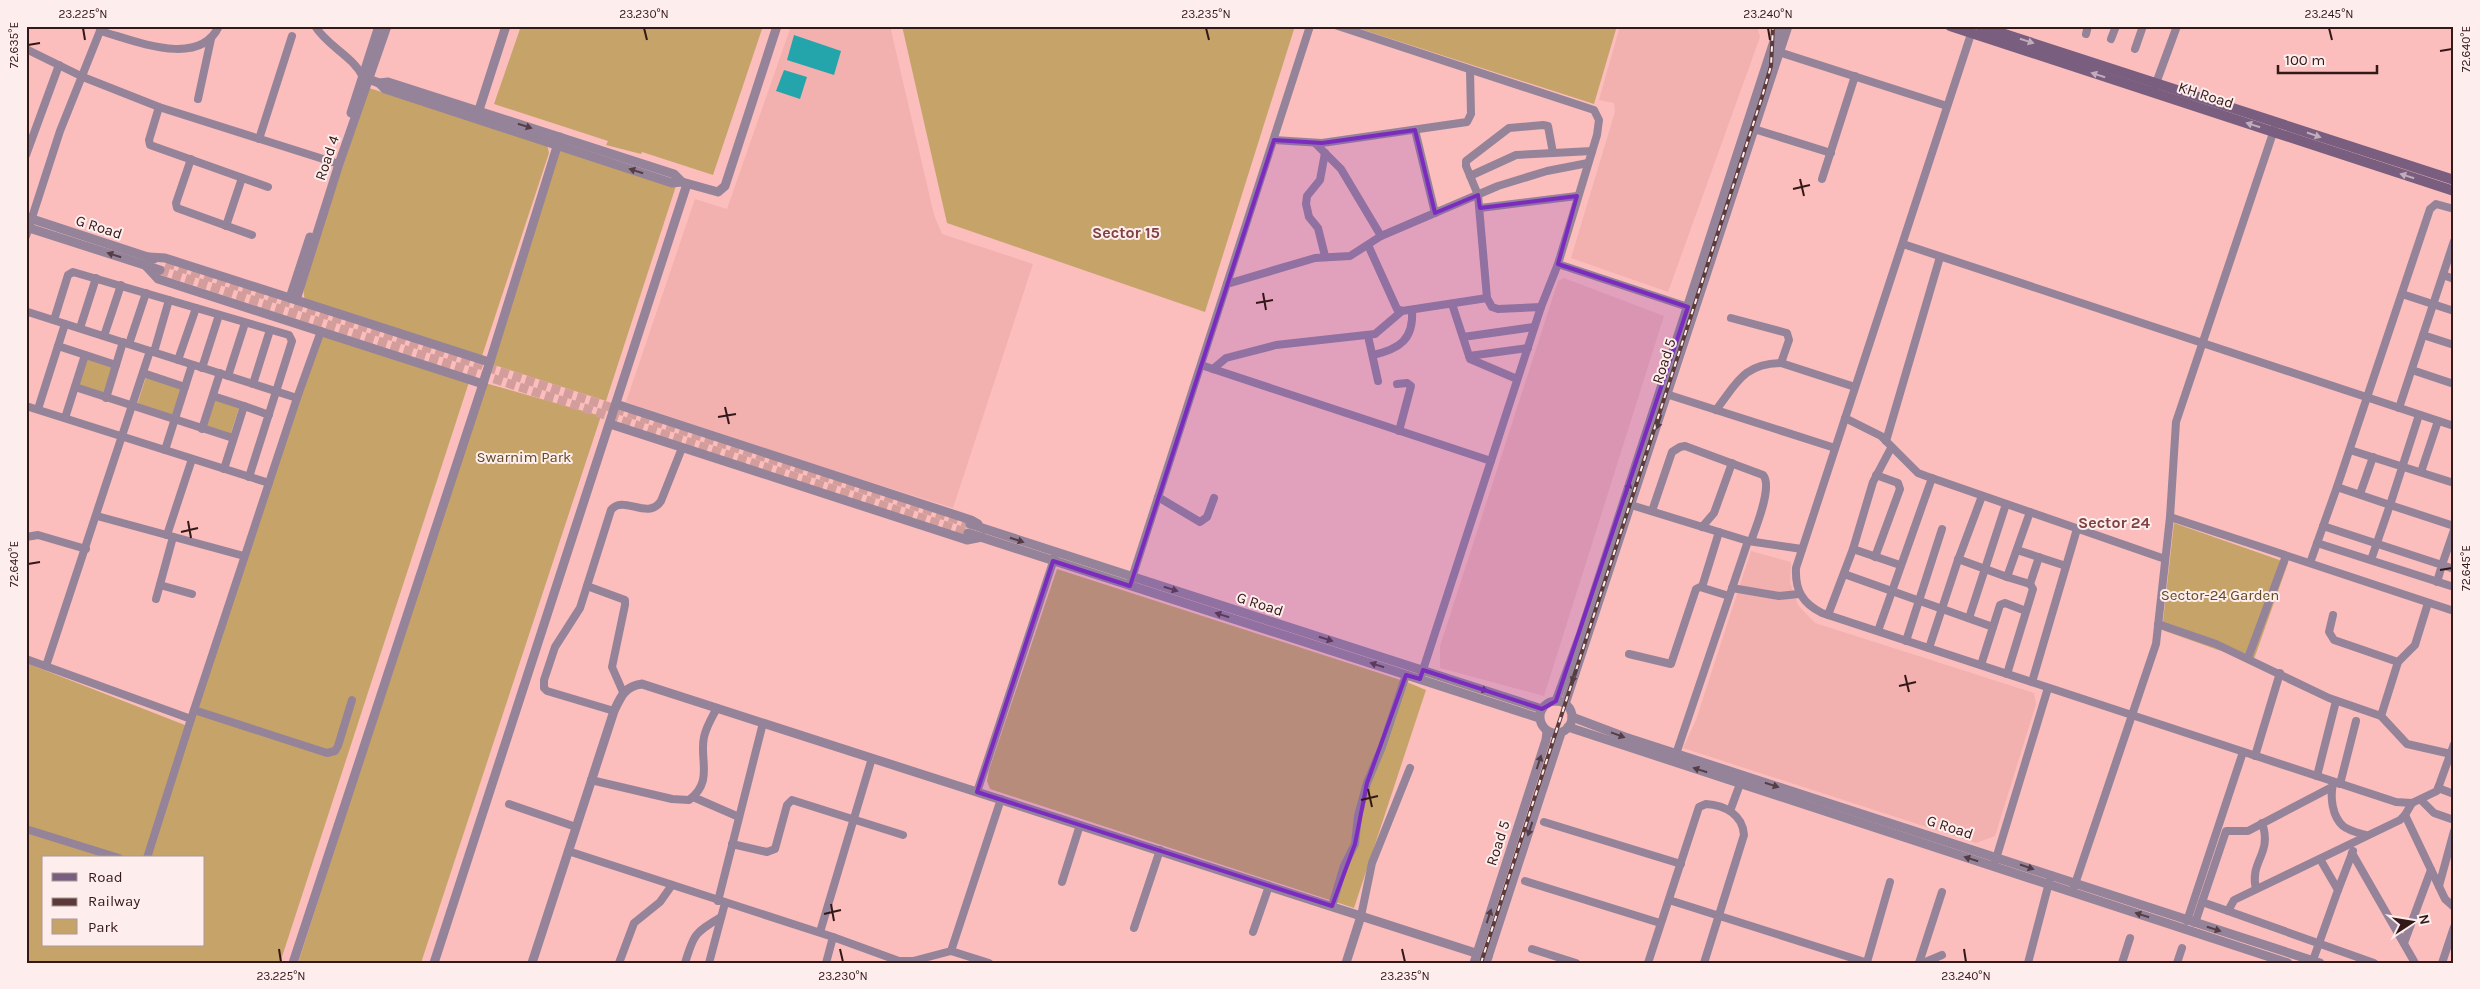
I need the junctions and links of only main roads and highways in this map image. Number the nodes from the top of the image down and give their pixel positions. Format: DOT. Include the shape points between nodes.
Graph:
graph roads {
  1 [pos="1950,26"];
  2 [pos="1980,26"];
  3 [pos="2275,127"];
  4 [pos="2454,180"];
  5 [pos="2454,191"];
  3 -- 1 [label="main road, KH Road, one-way" via="2152,93"];
  2 -- 3 [label="main road, KH Road, one-way" via="2156,82"];
  3 -- 4 [label="main road, KH Road, one-way"];
  5 -- 3 [label="main road, KH Road, one-way"];
}
